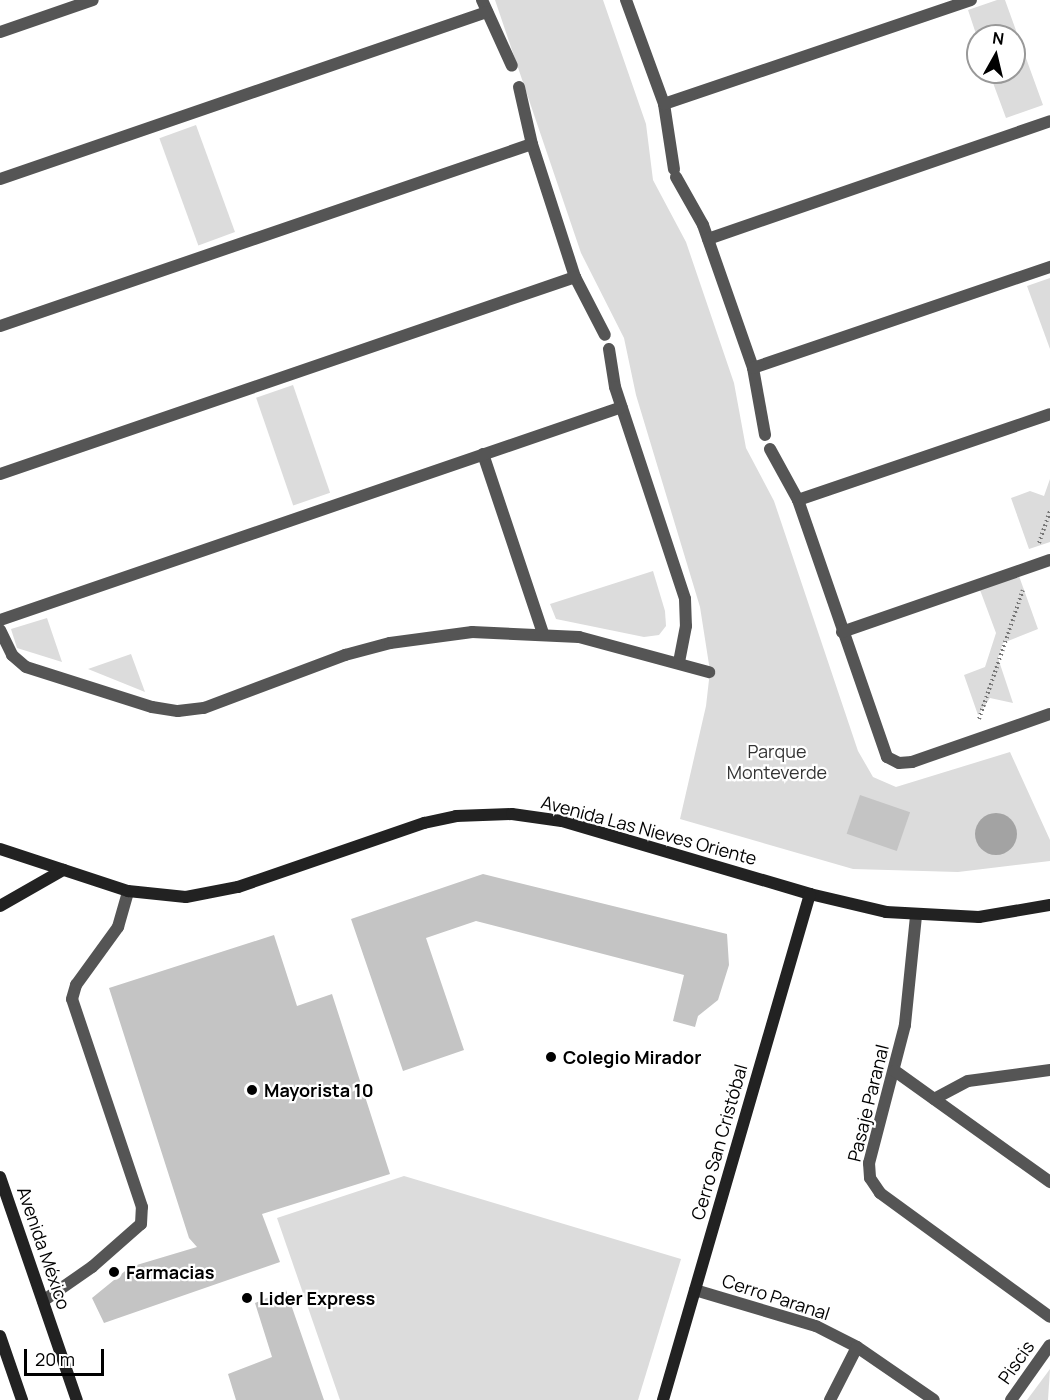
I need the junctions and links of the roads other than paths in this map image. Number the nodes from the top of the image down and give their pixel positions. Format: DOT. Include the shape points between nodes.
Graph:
graph roads {
  1 [pos="93,0"];
  2 [pos="626,0"];
  3 [pos="971,0"];
  4 [pos="484,6"];
  5 [pos="0,32"];
  6 [pos="512,66"];
  7 [pos="519,87"];
  8 [pos="664,104"];
  9 [pos="1050,121"];
  10 [pos="532,144"];
  11 [pos="0,179"];
  12 [pos="708,239"];
  13 [pos="1050,267"];
  14 [pos="575,277"];
  15 [pos="0,326"];
  16 [pos="604,335"];
  17 [pos="609,349"];
  18 [pos="753,368"];
  19 [pos="622,407"];
  20 [pos="1050,414"];
  21 [pos="765,435"];
  22 [pos="770,449"];
  23 [pos="483,454"];
  24 [pos="0,474"];
  25 [pos="798,500"];
  26 [pos="1050,560"];
  27 [pos="0,620"];
  28 [pos="0,630"];
  29 [pos="842,632"];
  30 [pos="543,633"];
  31 [pos="679,662"];
  32 [pos="709,672"];
  33 [pos="1050,714"];
  34 [pos="0,849"];
  35 [pos="63,870"];
  36 [pos="128,891"];
  37 [pos="810,894"];
  38 [pos="1050,905"];
  39 [pos="0,906"];
  40 [pos="916,916"];
  41 [pos="1050,1070"];
  42 [pos="895,1071"];
  43 [pos="934,1099"];
  44 [pos="0,1177"];
  45 [pos="1050,1182"];
  46 [pos="695,1290"];
  47 [pos="43,1301"];
  48 [pos="1050,1317"];
  49 [pos="0,1336"];
  50 [pos="1050,1345"];
  51 [pos="857,1347"];
  52 [pos="22,1400"];
  53 [pos="77,1400"];
  54 [pos="663,1400"];
  55 [pos="830,1400"];
  56 [pos="934,1400"];
  57 [pos="1011,1400"];
  1 -- 5 [label="street"];
  2 -- 8 [label="street"];
  3 -- 8 [label="street"];
  4 -- 6 [label="street"];
  4 -- 11 [label="street"];
  7 -- 10 [label="street"];
  8 -- 12 [label="street" via="675,173"];
  9 -- 12 [label="street"];
  10 -- 14 [label="street"];
  10 -- 15 [label="street"];
  12 -- 18 [label="street"];
  13 -- 18 [label="street"];
  14 -- 16 [label="street"];
  14 -- 24 [label="street"];
  17 -- 19 [label="street"];
  18 -- 21 [label="street"];
  19 -- 23 [label="street"];
  19 -- 31 [label="street" via="685,599 686,626"];
  20 -- 25 [label="street"];
  22 -- 25 [label="street"];
  23 -- 27 [label="street"];
  23 -- 30 [label="street"];
  25 -- 29 [label="street"];
  26 -- 29 [label="street"];
  28 -- 30 [label="street" via="12,655 26,666 152,707 178,711 204,708 345,655 390,643 472,632"];
  29 -- 33 [label="street" via="887,757 906,764"];
  30 -- 31 [label="street" via="612,644"];
  31 -- 32 [label="street"];
  34 -- 35 [label="street, Avenida Las Nieves Oriente"];
  35 -- 36 [label="street, Avenida Las Nieves Oriente"];
  35 -- 39 [label="street"];
  36 -- 37 [label="street, Avenida Las Nieves Oriente" via="166,897 212,894 424,823 488,813 562,821"];
  36 -- 47 [label="street" via="118,927 76,985 72,999 142,1208 141,1224 92,1267"];
  37 -- 40 [label="street, Avenida Las Nieves Oriente"];
  37 -- 46 [label="street, Cerro San Cristóbal"];
  38 -- 40 [label="street, Avenida Las Nieves Oriente" via="979,917"];
  40 -- 42 [label="street, Pasaje Paranal" via="906,1015"];
  41 -- 43 [label="street" via="968,1081"];
  42 -- 43 [label="street"];
  42 -- 48 [label="street, Pasaje Paranal" via="869,1163 874,1186"];
  43 -- 45 [label="street"];
  44 -- 47 [label="street, Avenida México"];
  46 -- 51 [label="street, Cerro Paranal" via="792,1317"];
  46 -- 54 [label="street, Cerro San Cristóbal"];
  47 -- 53 [label="street, Avenida México"];
  49 -- 52 [label="street"];
  50 -- 57 [label="street, Piscis"];
  51 -- 55 [label="street"];
  51 -- 56 [label="street, Cerro Paranal"];
}
